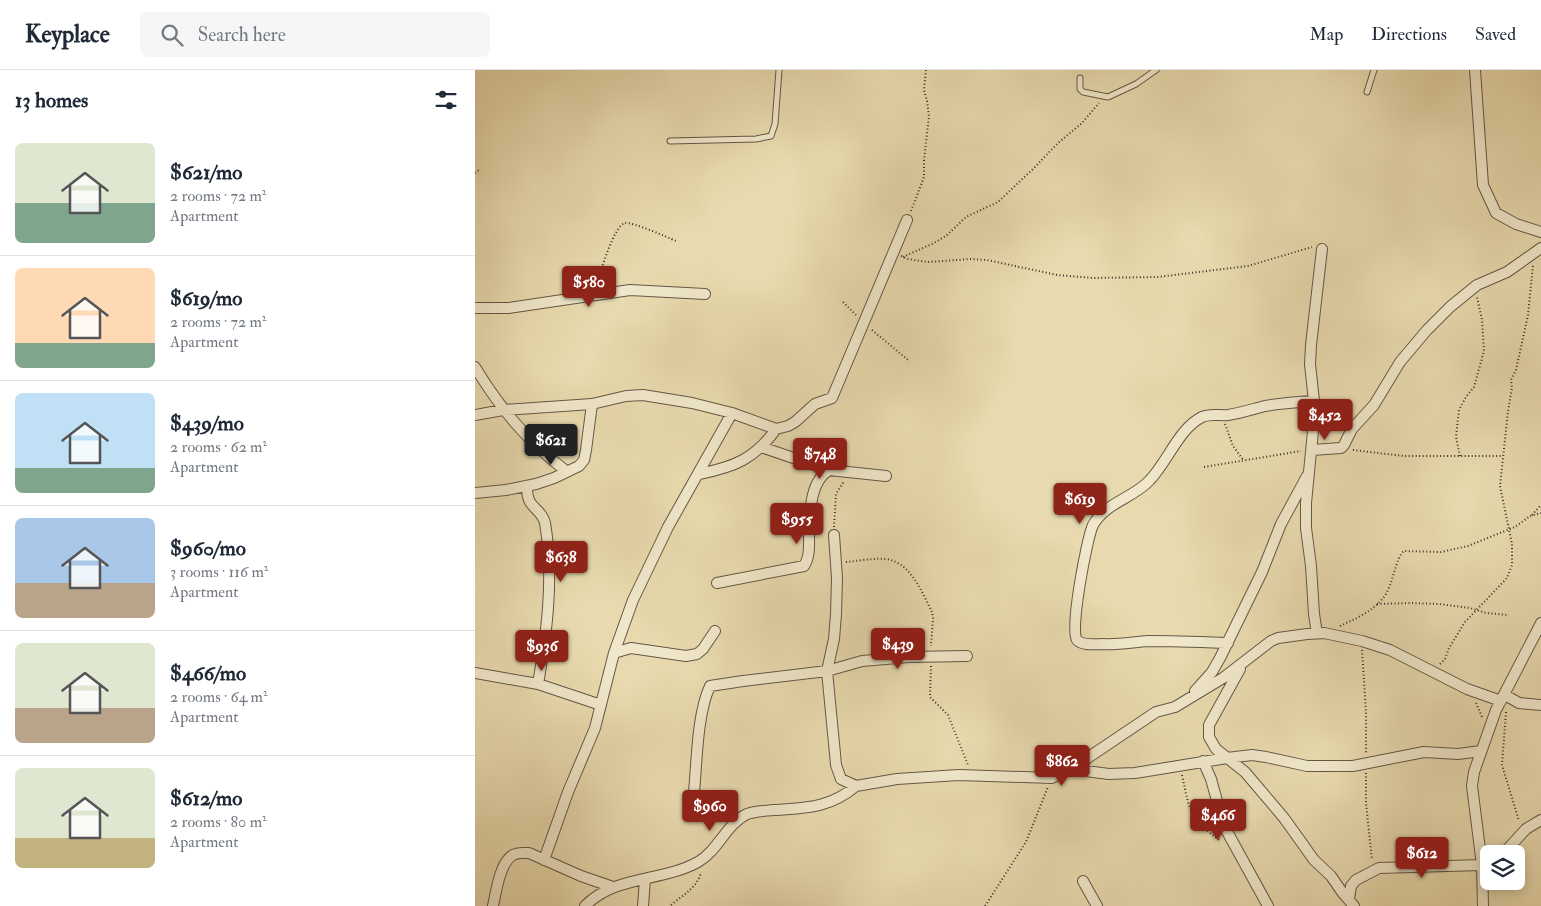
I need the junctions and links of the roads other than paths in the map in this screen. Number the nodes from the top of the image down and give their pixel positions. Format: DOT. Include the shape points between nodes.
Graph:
graph roads {
  1 [pos="779,70"];
  2 [pos="1156,70"];
  3 [pos="1374,70"];
  4 [pos="1475,70"];
  5 [pos="1080,78"];
  6 [pos="1367,92"];
  7 [pos="670,141"];
  8 [pos="907,220"];
  9 [pos="1541,232"];
  10 [pos="1322,249"];
  11 [pos="1539,249"];
  12 [pos="705,294"];
  13 [pos="475,308"];
  14 [pos="475,367"];
  15 [pos="1314,401"];
  16 [pos="592,404"];
  17 [pos="503,410"];
  18 [pos="732,413"];
  19 [pos="475,415"];
  20 [pos="776,429"];
  21 [pos="761,447"];
  22 [pos="1312,450"];
  23 [pos="829,470"];
  24 [pos="566,471"];
  25 [pos="1309,471"];
  26 [pos="699,474"];
  27 [pos="887,476"];
  28 [pos="527,487"];
  29 [pos="475,493"];
  30 [pos="833,535"];
  31 [pos="717,583"];
  32 [pos="1541,623"];
  33 [pos="715,631"];
  34 [pos="1320,633"];
  35 [pos="1228,643"];
  36 [pos="614,653"];
  37 [pos="967,656"];
  38 [pos="1243,664"];
  39 [pos="827,671"];
  40 [pos="475,673"];
  41 [pos="538,684"];
  42 [pos="1505,698"];
  43 [pos="1184,702"];
  44 [pos="601,705"];
  45 [pos="1541,705"];
  46 [pos="1481,751"];
  47 [pos="1227,758"];
  48 [pos="1203,761"];
  49 [pos="1070,769"];
  50 [pos="856,786"];
  51 [pos="693,803"];
  52 [pos="1541,820"];
  53 [pos="1482,845"];
  54 [pos="1511,845"];
  55 [pos="544,860"];
  56 [pos="1480,864"];
  57 [pos="645,880"];
  58 [pos="1083,882"];
  59 [pos="613,887"];
  60 [pos="1484,890"];
  61 [pos="1351,902"];
  62 [pos="493,906"];
  63 [pos="585,906"];
  64 [pos="643,906"];
  65 [pos="1097,906"];
  66 [pos="1268,906"];
  67 [pos="1483,906"];
  1 -- 7 [label="lane" via="775,124 771,136"];
  2 -- 5 [label="lane" via="1108,97 1083,92"];
  3 -- 6 [label="lane"];
  4 -- 9 [label="street" via="1483,185 1496,212 1516,224"];
  8 -- 20 [label="street" via="899,255 833,398 815,404 788,426"];
  10 -- 15 [label="street" via="1310,364"];
  11 -- 22 [label="street" via="1507,272 1474,288 1450,307 1412,347 1341,448"];
  12 -- 13 [label="street" via="630,290 508,308"];
  14 -- 17 [label="street"];
  15 -- 22 [label="street"];
  15 -- 35 [label="street" via="1287,402 1199,419 1179,439 1149,481 1120,500 1094,524 1075,619 1074,633 1078,641 1091,644 1156,641"];
  16 -- 17 [label="street"];
  16 -- 18 [label="street" via="643,395"];
  16 -- 24 [label="street" via="583,460 579,466"];
  17 -- 19 [label="street"];
  17 -- 24 [label="street" via="549,459"];
  18 -- 20 [label="street"];
  18 -- 26 [label="street"];
  20 -- 21 [label="street"];
  21 -- 23 [label="street"];
  21 -- 26 [label="street" via="729,467"];
  22 -- 25 [label="street"];
  23 -- 27 [label="street"];
  23 -- 31 [label="street" via="816,484 809,556 804,566"];
  24 -- 28 [label="street"];
  25 -- 34 [label="street" via="1306,528 1314,614"];
  25 -- 35 [label="street" via="1281,524"];
  26 -- 36 [label="street" via="668,527 633,600"];
  28 -- 29 [label="street"];
  28 -- 41 [label="street" via="530,502 543,516 547,537 548,605"];
  30 -- 39 [label="street" via="836,614"];
  32 -- 42 [label="street"];
  33 -- 36 [label="street" via="697,654 687,656 631,648"];
  34 -- 38 [label="street" via="1275,639"];
  34 -- 42 [label="street" via="1390,650 1467,689"];
  35 -- 43 [label="street" via="1212,672"];
  36 -- 44 [label="street"];
  37 -- 39 [label="street" via="862,661"];
  38 -- 43 [label="street"];
  38 -- 47 [label="street" via="1208,729 1213,745"];
  39 -- 50 [label="street" via="836,765 841,779"];
  39 -- 51 [label="street" via="710,686 701,717"];
  40 -- 41 [label="street"];
  41 -- 44 [label="street"];
  42 -- 45 [label="street"];
  42 -- 46 [label="street"];
  43 -- 49 [label="street" via="1156,712"];
  44 -- 55 [label="street"];
  46 -- 47 [label="street" via="1458,754 1424,752 1353,766 1318,766 1261,756"];
  46 -- 53 [label="street" via="1472,786"];
  47 -- 48 [label="street"];
  47 -- 61 [label="street" via="1245,772 1285,818 1314,860"];
  48 -- 49 [label="street" via="1135,774"];
  48 -- 66 [label="street" via="1224,826"];
  49 -- 50 [label="street" via="1052,778 977,774 897,779"];
  50 -- 57 [label="street" via="837,800 819,806 746,815 734,823 702,859"];
  52 -- 54 [label="street"];
  55 -- 59 [label="street"];
  55 -- 62 [label="street" via="520,852 508,858"];
  56 -- 61 [label="street" via="1383,867 1356,880 1351,886"];
  57 -- 59 [label="street"];
  57 -- 64 [label="street"];
  58 -- 65 [label="street"];
  59 -- 63 [label="street"];
  60 -- 67 [label="street"];
}
